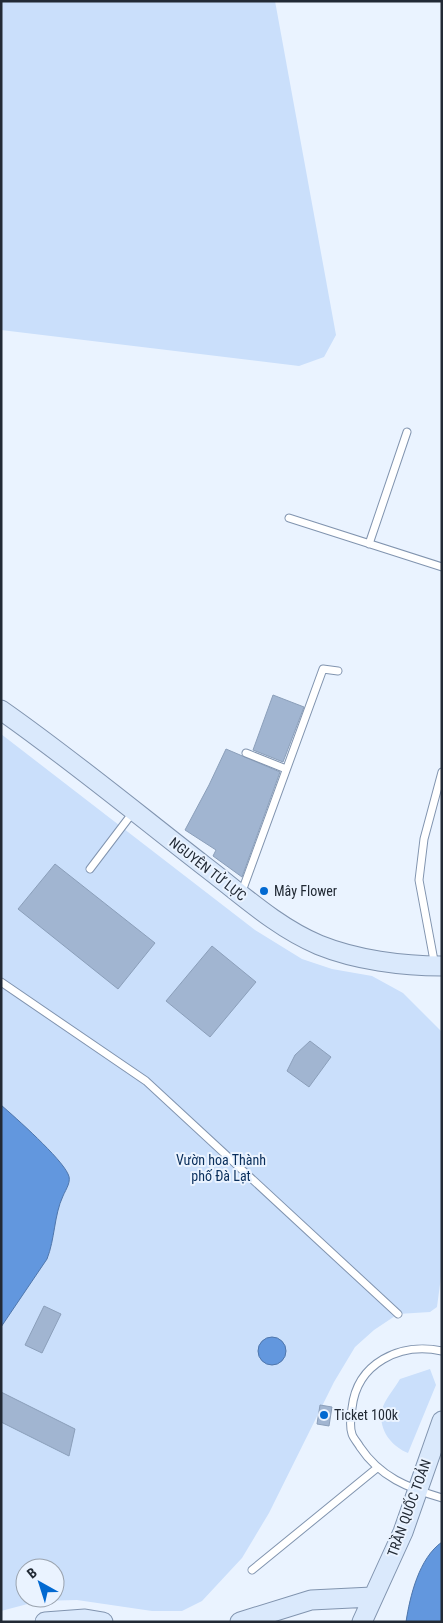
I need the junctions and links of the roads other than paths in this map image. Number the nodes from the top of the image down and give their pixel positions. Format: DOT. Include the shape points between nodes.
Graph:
graph roads {
  1 [pos="407,432"];
  2 [pos="289,518"];
  3 [pos="369,544"];
  4 [pos="442,568"];
  5 [pos="338,671"];
  6 [pos="1,710"];
  7 [pos="246,753"];
  8 [pos="286,770"];
  9 [pos="442,772"];
  10 [pos="134,810"];
  11 [pos="90,869"];
  12 [pos="241,894"];
  13 [pos="438,966"];
  14 [pos="1,982"];
  15 [pos="398,1314"];
  16 [pos="442,1351"];
  17 [pos="442,1421"];
  18 [pos="376,1468"];
  19 [pos="416,1491"];
  20 [pos="442,1498"];
  21 [pos="252,1570"];
  22 [pos="372,1597"];
  23 [pos="45,1622"];
  24 [pos="104,1622"];
  25 [pos="240,1622"];
  26 [pos="362,1622"];
  1 -- 3 [label="lane"];
  2 -- 3 [label="lane"];
  3 -- 4 [label="lane"];
  5 -- 8 [label="lane" via="323,669"];
  6 -- 10 [label="main road, NGUYÊN TỬ LỰC"];
  7 -- 8 [label="lane"];
  8 -- 12 [label="lane"];
  9 -- 13 [label="lane" via="424,839 419,880"];
  10 -- 11 [label="lane"];
  10 -- 12 [label="main road, NGUYÊN TỬ LỰC"];
  12 -- 13 [label="main road, NGUYÊN TỬ LỰC" via="296,934 319,945 346,954"];
  14 -- 15 [label="lane" via="146,1081"];
  16 -- 18 [label="lane" via="428,1348 382,1358 364,1374 354,1391 350,1417 352,1434"];
  17 -- 19 [label="main road, TRẦN QUỐC TOẢN"];
  18 -- 19 [label="lane"];
  18 -- 21 [label="lane"];
  19 -- 20 [label="lane"];
  19 -- 22 [label="main road, TRẦN QUỐC TOẢN" via="403,1532"];
  22 -- 25 [label="main road" via="311,1600"];
  22 -- 26 [label="main road, TRẦN QUỐC TOẢN"];
  23 -- 24 [label="main road" via="85,1619"];
}
